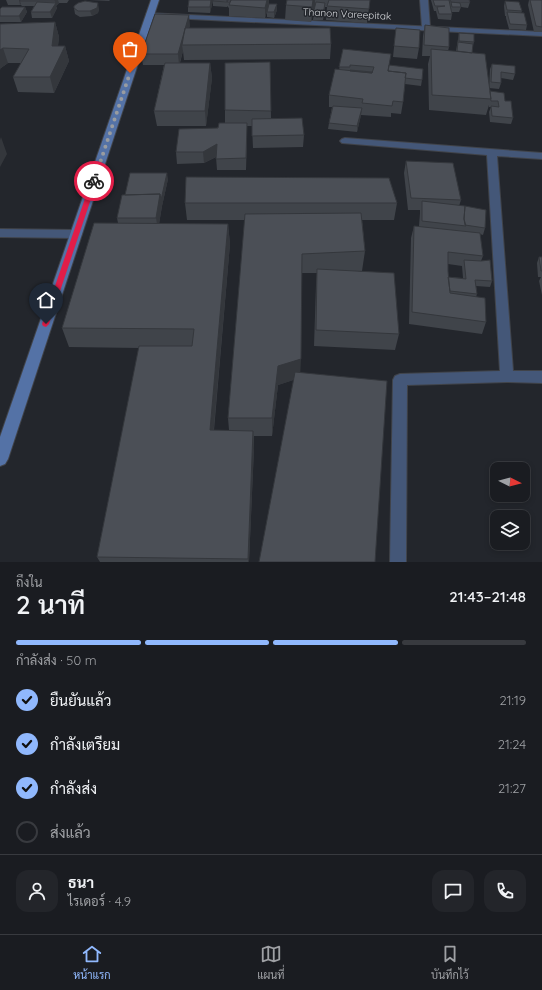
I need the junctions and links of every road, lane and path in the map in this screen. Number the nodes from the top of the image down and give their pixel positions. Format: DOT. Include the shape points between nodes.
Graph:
graph roads {
  1 [pos="156,0"];
  2 [pos="424,0"];
  3 [pos="150,15"];
  4 [pos="426,27"];
  5 [pos="542,34"];
  6 [pos="345,141"];
  7 [pos="492,152"];
  8 [pos="542,156"];
  9 [pos="0,233"];
  10 [pos="76,234"];
  11 [pos="507,376"];
  12 [pos="542,377"];
  13 [pos="0,460"];
  14 [pos="398,562"];
  1 -- 3 [label="street"];
  2 -- 4 [label="street"];
  3 -- 4 [label="street, Thanon Vareepitak"];
  3 -- 10 [label="street"];
  4 -- 5 [label="street, Thanon Vareepitak"];
  6 -- 7 [label="street"];
  7 -- 8 [label="street"];
  7 -- 11 [label="street"];
  9 -- 10 [label="street"];
  10 -- 13 [label="street"];
  11 -- 12 [label="street"];
  11 -- 14 [label="street" via="400,380"];
}
